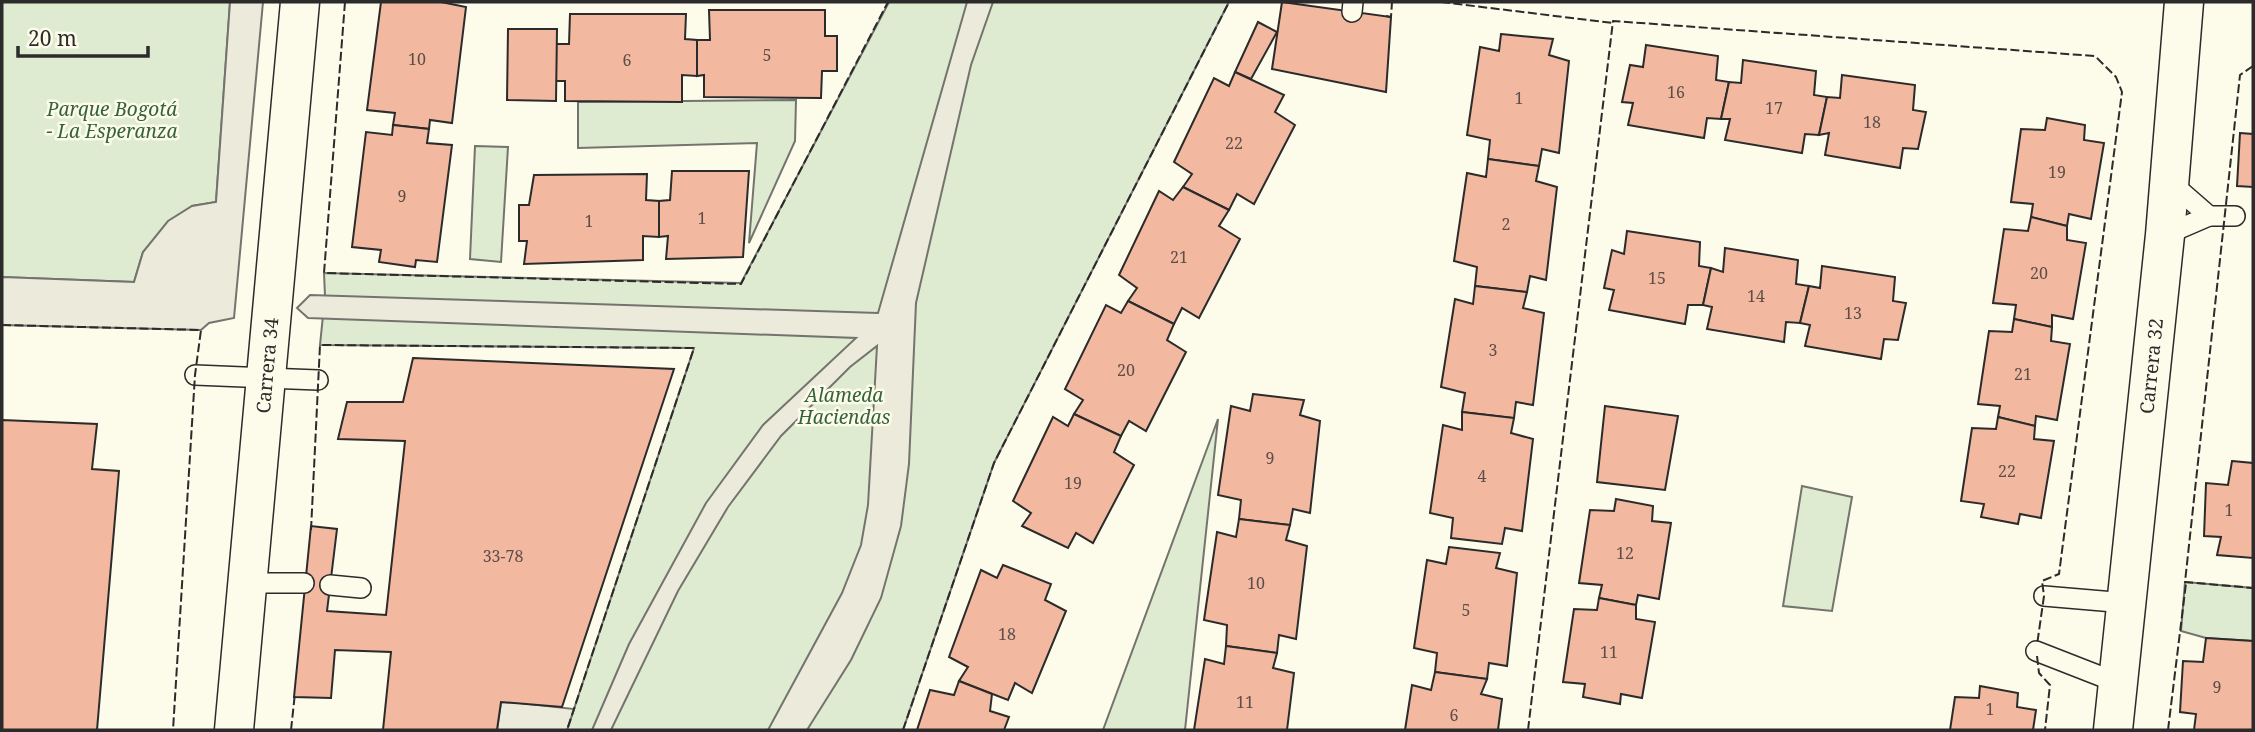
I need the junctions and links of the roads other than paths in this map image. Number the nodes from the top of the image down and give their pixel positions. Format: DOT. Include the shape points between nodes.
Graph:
graph roads {
  1 [pos="300,2"];
  2 [pos="2184,2"];
  3 [pos="2169,182"];
  4 [pos="2209,216"];
  5 [pos="2235,216"];
  6 [pos="2165,235"];
  7 [pos="195,375"];
  8 [pos="266,379"];
  9 [pos="318,380"];
  10 [pos="247,583"];
  11 [pos="304,583"];
  12 [pos="330,585"];
  13 [pos="361,588"];
  14 [pos="2044,596"];
  15 [pos="2126,603"];
  16 [pos="2036,651"];
  17 [pos="2118,683"];
  18 [pos="234,730"];
  19 [pos="2113,730"];
  1 -- 8 [label="street, Carrera 34"];
  2 -- 3 [label="street, Carrera 32"];
  3 -- 4 [label="lane"];
  3 -- 6 [label="street, Carrera 32"];
  4 -- 5 [label="lane"];
  4 -- 6 [label="lane"];
  6 -- 15 [label="street, Carrera 32"];
  7 -- 8 [label="lane"];
  8 -- 9 [label="lane"];
  8 -- 10 [label="street, Carrera 34"];
  10 -- 11 [label="lane"];
  10 -- 18 [label="street, Carrera 34"];
  12 -- 13 [label="lane"];
  14 -- 15 [label="lane"];
  15 -- 17 [label="street, Carrera 32"];
  16 -- 17 [label="lane"];
  17 -- 19 [label="street, Carrera 32"];
}
